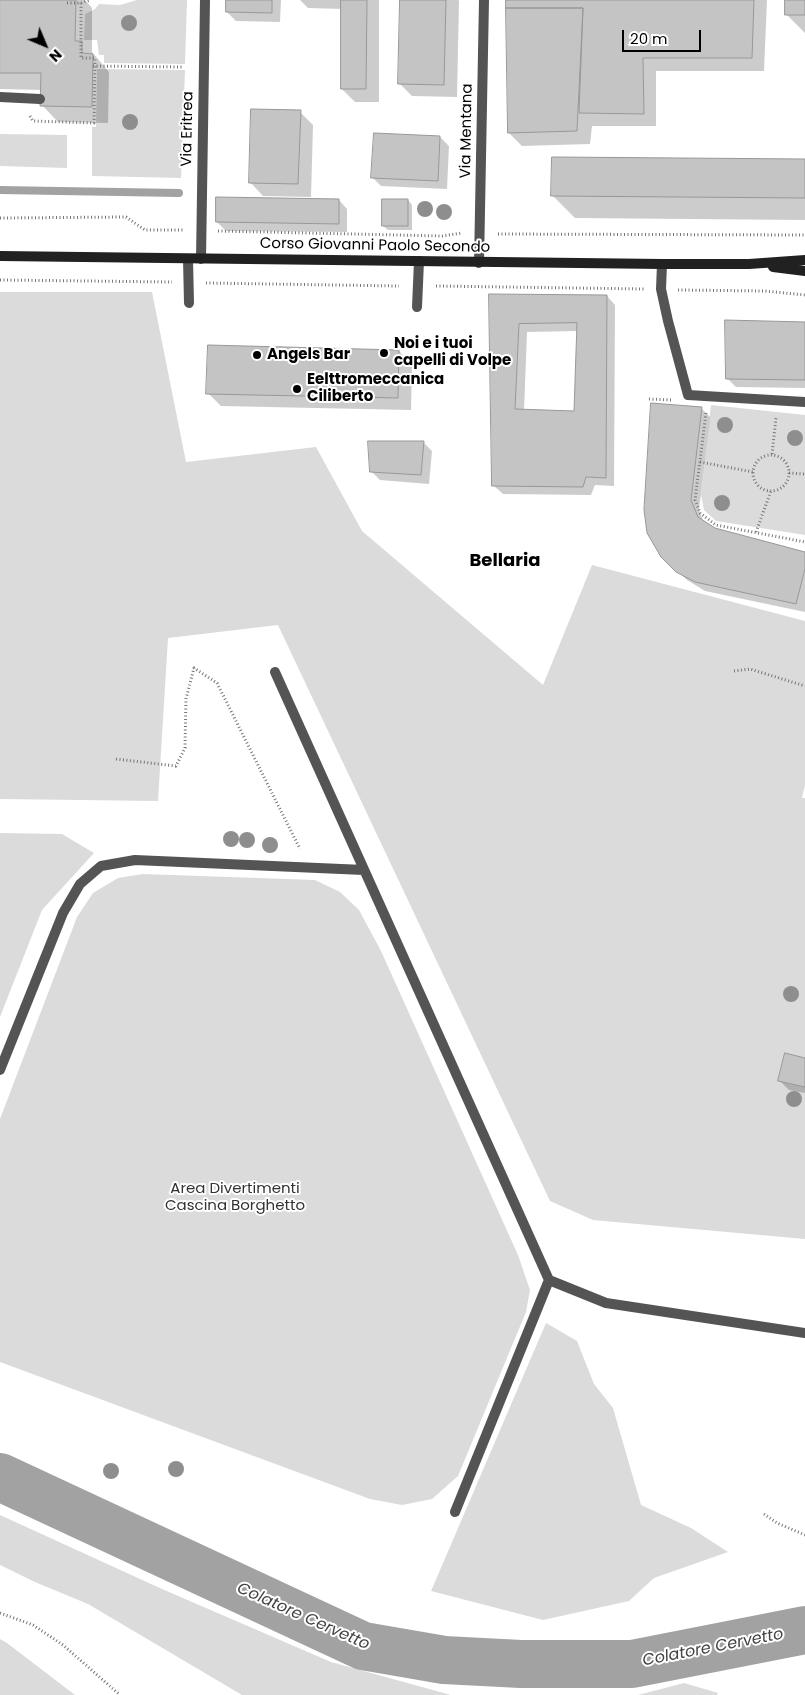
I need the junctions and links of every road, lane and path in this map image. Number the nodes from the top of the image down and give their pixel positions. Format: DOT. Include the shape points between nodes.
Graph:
graph roads {
  1 [pos="90,0"];
  2 [pos="205,0"];
  3 [pos="484,0"];
  4 [pos="67,2"];
  5 [pos="81,3"];
  6 [pos="94,66"];
  7 [pos="184,67"];
  8 [pos="0,97"];
  9 [pos="40,99"];
  10 [pos="46,122"];
  11 [pos="57,122"];
  12 [pos="57,127"];
  13 [pos="0,218"];
  14 [pos="202,230"];
  15 [pos="480,233"];
  16 [pos="540,234"];
  17 [pos="805,236"];
  18 [pos="540,242"];
  19 [pos="0,256"];
  20 [pos="188,259"];
  21 [pos="201,259"];
  22 [pos="805,260"];
  23 [pos="419,262"];
  24 [pos="479,263"];
  25 [pos="662,264"];
  26 [pos="749,264"];
  27 [pos="805,271"];
  28 [pos="189,303"];
  29 [pos="417,308"];
  30 [pos="649,399"];
  31 [pos="779,400"];
  32 [pos="678,401"];
  33 [pos="805,402"];
  34 [pos="706,411"];
  35 [pos="772,454"];
  36 [pos="700,462"];
  37 [pos="753,472"];
  38 [pos="790,473"];
  39 [pos="805,474"];
  40 [pos="771,491"];
  41 [pos="756,532"];
  42 [pos="805,542"];
  43 [pos="734,671"];
  44 [pos="276,672"];
  45 [pos="805,686"];
  46 [pos="116,759"];
  47 [pos="309,868"];
  48 [pos="364,870"];
  49 [pos="0,1070"];
  50 [pos="548,1280"];
  51 [pos="805,1333"];
  52 [pos="455,1512"];
  53 [pos="764,1514"];
  54 [pos="805,1535"];
  55 [pos="0,1614"];
  56 [pos="120,1695"];
  1 -- 5 [label="path"];
  2 -- 14 [label="street, Via Eritrea"];
  3 -- 15 [label="street, Via Mentana"];
  4 -- 5 [label="path"];
  5 -- 6 [label="path" via="81,58 95,58"];
  6 -- 7 [label="path"];
  6 -- 11 [label="path" via="94,123"];
  8 -- 9 [label="street"];
  10 -- 11 [label="path"];
  11 -- 12 [label="path"];
  13 -- 14 [label="path" via="126,218 146,230"];
  14 -- 15 [label="path" via="442,236"];
  14 -- 21 [label="street, Via Eritrea"];
  15 -- 16 [label="path"];
  15 -- 24 [label="street, Via Mentana"];
  16 -- 17 [label="path"];
  16 -- 18 [label="path"];
  19 -- 20 [label="main road, Corso Giovanni Paolo Secondo"];
  20 -- 21 [label="main road, Corso Giovanni Paolo Secondo"];
  20 -- 28 [label="street"];
  21 -- 23 [label="main road, Corso Giovanni Paolo Secondo"];
  22 -- 26 [label="main road, Corso Giovanni Paolo Secondo"];
  23 -- 24 [label="main road, Corso Giovanni Paolo Secondo"];
  23 -- 29 [label="street"];
  24 -- 25 [label="main road, Corso Giovanni Paolo Secondo"];
  25 -- 26 [label="main road, Corso Giovanni Paolo Secondo"];
  25 -- 31 [label="street" via="661,289 688,395"];
  26 -- 27 [label="main road, Corso Giovanni Paolo Secondo"];
  30 -- 32 [label="path"];
  31 -- 33 [label="street"];
  31 -- 35 [label="path"];
  34 -- 36 [label="path"];
  35 -- 37 [label="path" via="757,461"];
  35 -- 38 [label="path" via="783,458"];
  36 -- 37 [label="path"];
  36 -- 41 [label="path" via="696,500 700,513 716,524"];
  37 -- 40 [label="path" via="756,483"];
  38 -- 39 [label="path"];
  38 -- 40 [label="path" via="786,484"];
  40 -- 41 [label="path"];
  41 -- 42 [label="path"];
  43 -- 45 [label="path" via="750,669"];
  44 -- 48 [label="street"];
  46 -- 47 [label="path" via="176,766 185,748 186,699 194,668 218,683"];
  47 -- 48 [label="street"];
  47 -- 49 [label="street" via="136,860 101,866 80,884 63,914"];
  48 -- 50 [label="street"];
  50 -- 51 [label="street" via="606,1303"];
  50 -- 52 [label="street"];
  53 -- 54 [label="path"];
  55 -- 56 [label="path" via="33,1625"];
}
